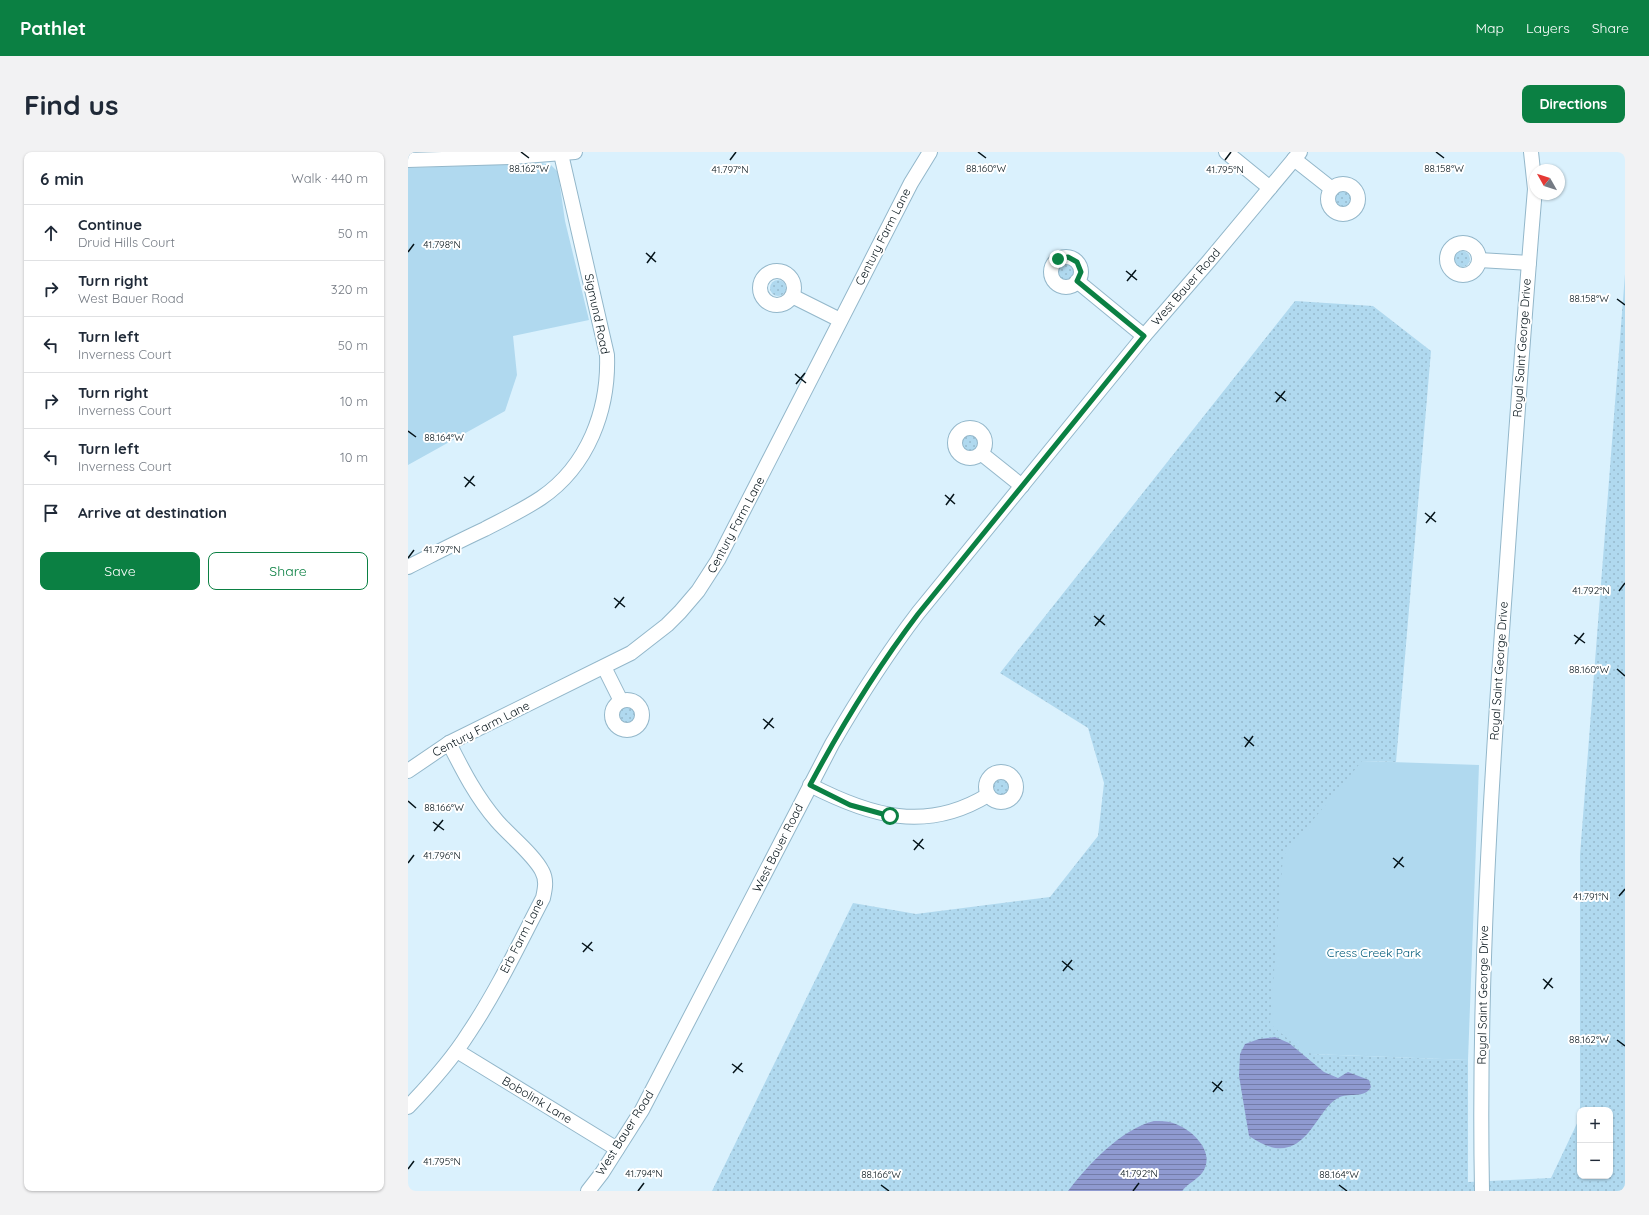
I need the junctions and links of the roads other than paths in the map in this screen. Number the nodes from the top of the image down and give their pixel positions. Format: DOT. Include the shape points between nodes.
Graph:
graph roads {
  1 [pos="930,152"];
  2 [pos="1226,152"];
  3 [pos="1530,152"];
  4 [pos="568,153"];
  5 [pos="1297,155"];
  6 [pos="408,160"];
  7 [pos="1270,188"];
  8 [pos="1332,189"];
  9 [pos="1479,260"];
  10 [pos="1528,263"];
  11 [pos="1077,281"];
  12 [pos="792,296"];
  13 [pos="840,320"];
  14 [pos="1144,336"];
  15 [pos="982,454"];
  16 [pos="1022,486"];
  17 [pos="408,567"];
  18 [pos="604,667"];
  19 [pos="621,701"];
  20 [pos="449,743"];
  21 [pos="408,771"];
  22 [pos="810,785"];
  23 [pos="988,795"];
  24 [pos="457,1051"];
  25 [pos="408,1107"];
  26 [pos="617,1149"];
  27 [pos="588,1191"];
  28 [pos="1482,1191"];
  1 -- 13 [label="street, Century Farm Lane" via="911,183"];
  2 -- 7 [label="street"];
  3 -- 10 [label="street, Royal Saint George Drive" via="1535,189"];
  4 -- 6 [label="street"];
  4 -- 17 [label="street, Sigmund Road" via="606,355 607,383 598,423 579,460 563,479 542,497"];
  5 -- 7 [label="street, West Bauer Road"];
  5 -- 8 [label="street"];
  7 -- 14 [label="street, West Bauer Road"];
  9 -- 10 [label="street"];
  10 -- 28 [label="street, Royal Saint George Drive" via="1489,833 1482,981"];
  11 -- 14 [label="street"];
  12 -- 13 [label="street"];
  13 -- 18 [label="street, Century Farm Lane" via="709,576 667,625 631,653"];
  14 -- 16 [label="street, West Bauer Road"];
  15 -- 16 [label="street"];
  16 -- 22 [label="street, West Bauer Road" via="890,650 854,705"];
  18 -- 19 [label="street"];
  18 -- 20 [label="street, Century Farm Lane"];
  20 -- 21 [label="street, Century Farm Lane"];
  20 -- 24 [label="street, Erb Farm Lane" via="482,803 538,865 545,878 546,888 491,998"];
  22 -- 23 [label="street" via="856,807 902,817 950,812 969,806"];
  22 -- 26 [label="street, West Bauer Road" via="642,1110"];
  24 -- 25 [label="street, Erb Farm Lane"];
  24 -- 26 [label="street, Bobolink Lane"];
  26 -- 27 [label="street, West Bauer Road"];
}
